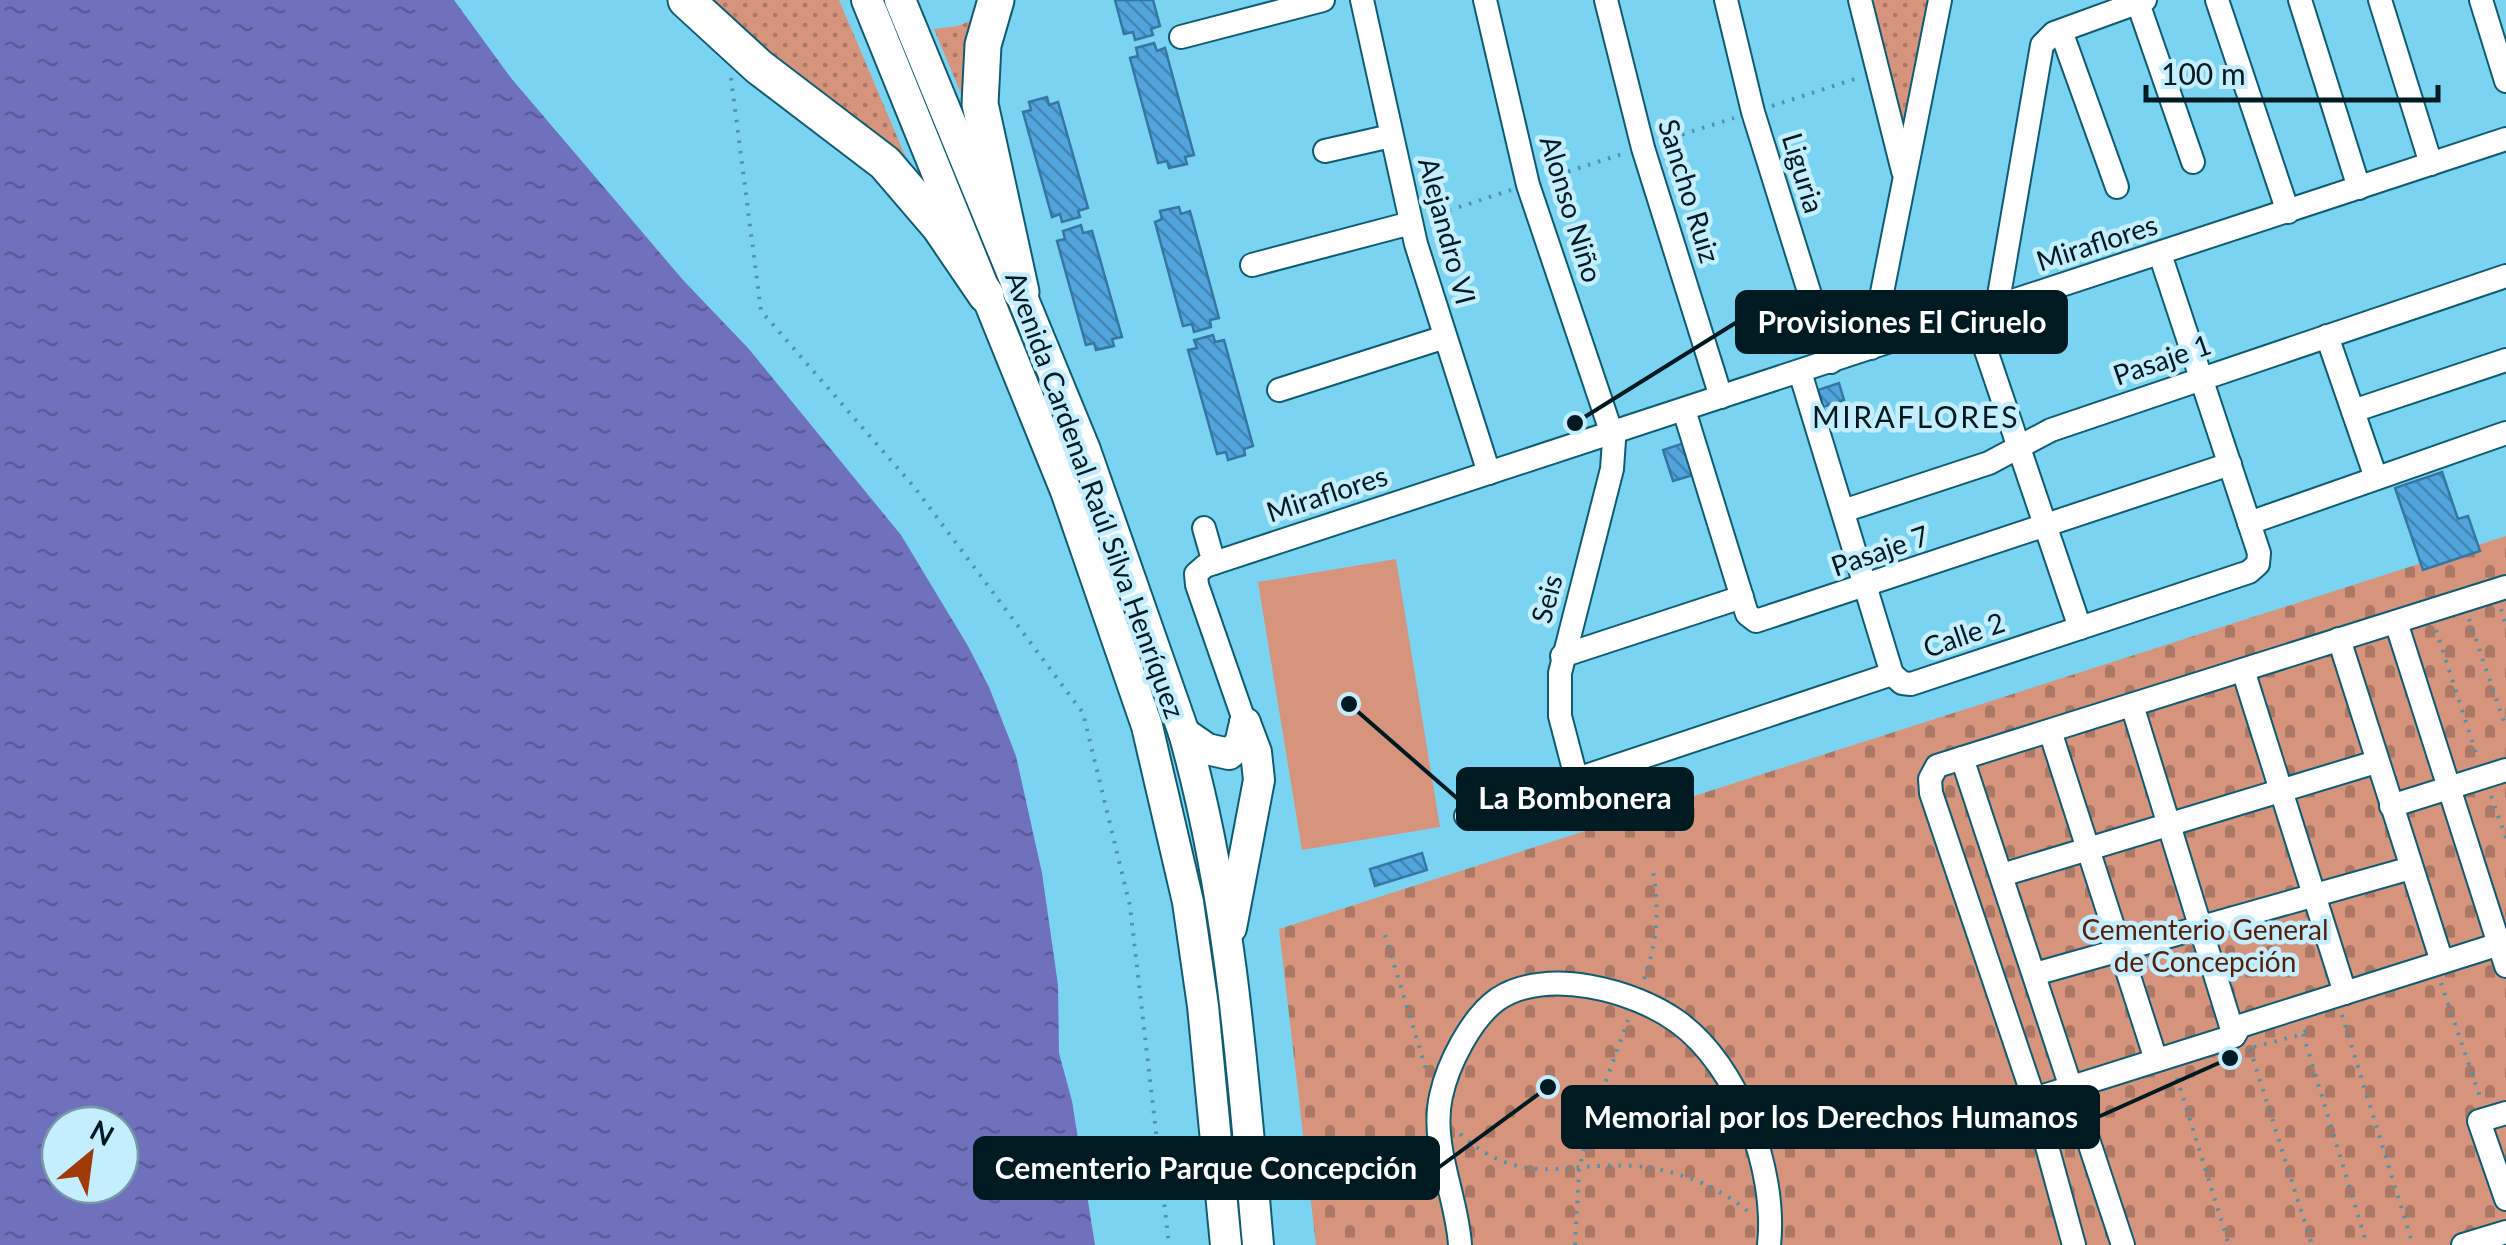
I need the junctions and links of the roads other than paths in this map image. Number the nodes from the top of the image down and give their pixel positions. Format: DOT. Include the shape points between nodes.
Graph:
graph roads {
  1 [pos="686,0"];
  2 [pos="867,0"];
  3 [pos="900,0"];
  4 [pos="996,0"];
  5 [pos="1323,0"];
  6 [pos="1362,0"];
  7 [pos="1485,0"];
  8 [pos="1606,0"];
  9 [pos="1726,0"];
  10 [pos="1860,0"];
  11 [pos="1940,0"];
  12 [pos="2217,0"];
  13 [pos="2300,0"];
  14 [pos="2380,0"];
  15 [pos="2481,0"];
  16 [pos="2142,2"];
  17 [pos="2057,32"];
  18 [pos="1181,37"];
  19 [pos="2506,81"];
  20 [pos="1391,136"];
  21 [pos="2506,139"];
  22 [pos="1324,151"];
  23 [pos="2193,162"];
  24 [pos="2431,164"];
  25 [pos="1904,181"];
  26 [pos="2117,187"];
  27 [pos="2359,188"];
  28 [pos="2288,212"];
  29 [pos="1410,223"];
  30 [pos="2160,254"];
  31 [pos="1252,265"];
  32 [pos="2506,276"];
  33 [pos="1003,294"];
  34 [pos="1997,308"];
  35 [pos="1974,315"];
  36 [pos="1445,336"];
  37 [pos="2328,336"];
  38 [pos="1871,348"];
  39 [pos="2506,360"];
  40 [pos="1831,362"];
  41 [pos="1800,372"];
  42 [pos="2201,378"];
  43 [pos="1279,390"];
  44 [pos="1721,398"];
  45 [pos="1684,410"];
  46 [pos="2353,411"];
  47 [pos="1613,433"];
  48 [pos="2506,433"];
  49 [pos="2020,447"];
  50 [pos="2230,464"];
  51 [pos="1489,473"];
  52 [pos="2376,478"];
  53 [pos="1842,511"];
  54 [pos="2249,523"];
  55 [pos="2046,526"];
  56 [pos="1204,528"];
  57 [pos="1205,569"];
  58 [pos="2506,587"];
  59 [pos="1866,588"];
  60 [pos="1742,597"];
  61 [pos="2396,622"];
  62 [pos="2080,628"];
  63 [pos="2340,640"];
  64 [pos="1562,656"];
  65 [pos="2244,670"];
  66 [pos="1892,674"];
  67 [pos="2132,705"];
  68 [pos="1246,723"];
  69 [pos="2050,731"];
  70 [pos="1184,733"];
  71 [pos="1962,758"];
  72 [pos="2376,762"];
  73 [pos="2495,773"];
  74 [pos="1577,781"];
  75 [pos="2449,788"];
  76 [pos="2281,789"];
  77 [pos="2391,806"];
  78 [pos="1466,816"];
  79 [pos="2167,825"];
  80 [pos="2090,849"];
  81 [pos="2411,868"];
  82 [pos="2002,875"];
  83 [pos="2314,894"];
  84 [pos="2200,929"];
  85 [pos="1226,950"];
  86 [pos="2504,950"];
  87 [pos="2122,951"];
  88 [pos="2438,963"];
  89 [pos="2035,974"];
  90 [pos="2340,994"];
  91 [pos="2241,1036"];
  92 [pos="2163,1058"];
  93 [pos="2073,1087"];
  94 [pos="2034,1099"];
  95 [pos="2491,1117"];
  96 [pos="2506,1199"];
  97 [pos="2506,1232"];
  98 [pos="1770,1240"];
  99 [pos="1226,1245"];
  100 [pos="1258,1245"];
  101 [pos="1460,1245"];
  102 [pos="2074,1245"];
  103 [pos="2123,1245"];
  104 [pos="2463,1245"];
  1 -- 33 [label="highway" via="758,67 885,163"];
  2 -- 33 [label="main road, Avenida Cardenal Raúl Silva Henríquez"];
  3 -- 33 [label="main road, Avenida Cardenal Raúl Silva Henríquez"];
  4 -- 33 [label="highway" via="983,44 980,104"];
  5 -- 18 [label="street"];
  6 -- 20 [label="street, Alejandro VI"];
  7 -- 47 [label="street, Alonso Niño" via="1528,184"];
  8 -- 44 [label="street, Sancho Ruiz" via="1642,148"];
  9 -- 40 [label="street, Liguria" via="1753,112"];
  10 -- 25 [label="street"];
  11 -- 25 [label="street"];
  12 -- 28 [label="street"];
  13 -- 27 [label="street"];
  14 -- 24 [label="street"];
  15 -- 19 [label="street"];
  16 -- 17 [label="street"];
  16 -- 23 [label="street"];
  17 -- 26 [label="street"];
  17 -- 34 [label="street" via="2041,50"];
  20 -- 22 [label="street"];
  20 -- 29 [label="street, Alejandro VI"];
  21 -- 24 [label="street, Miraflores"];
  24 -- 27 [label="street, Miraflores"];
  25 -- 38 [label="street"];
  27 -- 28 [label="street, Miraflores"];
  28 -- 30 [label="street, Miraflores"];
  29 -- 31 [label="street"];
  29 -- 36 [label="street, Alejandro VI"];
  30 -- 34 [label="street, Miraflores"];
  30 -- 42 [label="street"];
  32 -- 37 [label="street, Pasaje 1"];
  33 -- 70 [label="main road, Avenida Cardenal Raúl Silva Henríquez" via="1111,521"];
  33 -- 99 [label="main road, Avenida Cardenal Raúl Silva Henríquez" via="1163,784 1198,974"];
  34 -- 35 [label="street, Miraflores"];
  35 -- 38 [label="street, Miraflores"];
  35 -- 49 [label="street"];
  36 -- 43 [label="street"];
  36 -- 51 [label="street, Alejandro VI"];
  37 -- 42 [label="street, Pasaje 1"];
  37 -- 46 [label="street"];
  38 -- 40 [label="street, Miraflores"];
  39 -- 46 [label="street"];
  40 -- 41 [label="street, Miraflores"];
  41 -- 44 [label="street, Miraflores"];
  41 -- 53 [label="street"];
  42 -- 49 [label="street, Pasaje 1"];
  42 -- 50 [label="street"];
  44 -- 45 [label="street, Miraflores"];
  45 -- 47 [label="street, Miraflores"];
  45 -- 60 [label="street"];
  46 -- 52 [label="street"];
  47 -- 51 [label="street, Miraflores"];
  47 -- 64 [label="street, Seis" via="1612,469"];
  48 -- 52 [label="street"];
  49 -- 53 [label="street, Pasaje 1"];
  49 -- 55 [label="street"];
  50 -- 54 [label="street"];
  50 -- 55 [label="street, Pasaje 7"];
  51 -- 57 [label="street, Miraflores"];
  52 -- 54 [label="street"];
  53 -- 59 [label="street"];
  54 -- 62 [label="street, Calle 2" via="2259,553 2249,572"];
  55 -- 59 [label="street, Pasaje 7"];
  55 -- 62 [label="street"];
  56 -- 57 [label="street"];
  57 -- 68 [label="street" via="1196,584"];
  58 -- 61 [label="street"];
  59 -- 60 [label="street, Pasaje 7" via="1761,622 1749,618"];
  59 -- 66 [label="street"];
  60 -- 64 [label="street"];
  61 -- 63 [label="street"];
  61 -- 75 [label="street"];
  62 -- 66 [label="street, Calle 2" via="1911,684"];
  63 -- 65 [label="street"];
  63 -- 72 [label="street"];
  64 -- 74 [label="street, Seis" via="1560,716"];
  65 -- 67 [label="street"];
  65 -- 76 [label="street"];
  66 -- 74 [label="street, Calle 2"];
  67 -- 69 [label="street"];
  67 -- 79 [label="street"];
  68 -- 70 [label="main road" via="1240,744 1228,754"];
  68 -- 85 [label="main road" via="1259,780"];
  69 -- 71 [label="street"];
  69 -- 80 [label="street"];
  70 -- 85 [label="main road, Avenida Cardenal Raúl Silva Henríquez"];
  71 -- 82 [label="street"];
  71 -- 94 [label="street" via="1938,766 1931,793"];
  72 -- 76 [label="street"];
  72 -- 77 [label="street"];
  73 -- 75 [label="street"];
  74 -- 78 [label="street, Calle 2"];
  75 -- 77 [label="street"];
  75 -- 86 [label="street"];
  76 -- 79 [label="street"];
  76 -- 83 [label="street"];
  77 -- 81 [label="street"];
  79 -- 80 [label="street"];
  79 -- 84 [label="street"];
  80 -- 82 [label="street"];
  80 -- 87 [label="street"];
  81 -- 83 [label="street"];
  81 -- 88 [label="street"];
  82 -- 89 [label="street"];
  83 -- 84 [label="street"];
  83 -- 90 [label="street"];
  84 -- 87 [label="street"];
  84 -- 91 [label="street"];
  85 -- 100 [label="main road, Avenida Cardenal Raúl Silva Henríquez"];
  86 -- 88 [label="street"];
  87 -- 89 [label="street"];
  87 -- 92 [label="street"];
  88 -- 90 [label="street"];
  89 -- 93 [label="street"];
  90 -- 91 [label="street"];
  91 -- 92 [label="street"];
  92 -- 93 [label="street"];
  93 -- 94 [label="street"];
  93 -- 103 [label="street"];
  94 -- 102 [label="street"];
  95 -- 96 [label="street"];
  97 -- 104 [label="street"];
  98 -- 101 [label="street" via="1758,1148 1734,1088 1699,1040 1636,1001 1548,983 1498,1000 1476,1022 1447,1076 1440,1144"];
}
